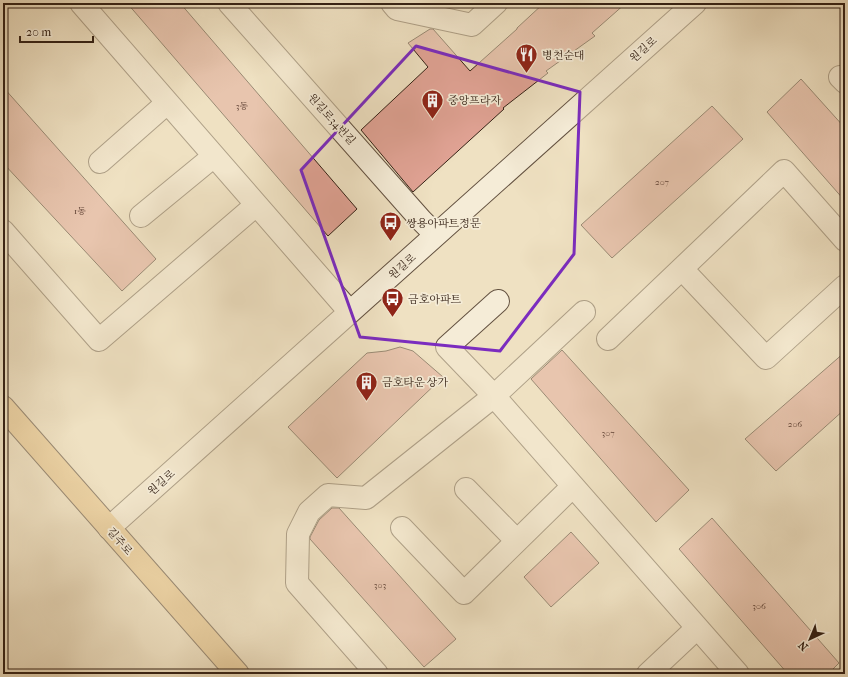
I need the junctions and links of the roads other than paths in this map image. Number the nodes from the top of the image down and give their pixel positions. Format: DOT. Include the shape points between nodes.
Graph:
graph roads {
  1 [pos="81,3"];
  2 [pos="229,3"];
  3 [pos="392,3"];
  4 [pos="496,3"];
  5 [pos="695,3"];
  6 [pos="167,102"];
  7 [pos="214,156"];
  8 [pos="100,162"];
  9 [pos="256,205"];
  10 [pos="141,216"];
  11 [pos="3,231"];
  12 [pos="436,235"];
  13 [pos="845,240"];
  14 [pos="682,269"];
  15 [pos="845,286"];
  16 [pos="498,301"];
  17 [pos="350,312"];
  18 [pos="584,312"];
  19 [pos="608,339"];
  20 [pos="494,396"];
  21 [pos="3,407"];
  22 [pos="573,486"];
  23 [pos="466,489"];
  24 [pos="109,528"];
  25 [pos="402,528"];
  26 [pos="517,541"];
  27 [pos="697,628"];
  28 [pos="238,674"];
  29 [pos="377,674"];
  30 [pos="648,674"];
  31 [pos="738,674"];
  1 -- 6 [label="street"];
  2 -- 12 [label="street, 원길로34번길"];
  3 -- 4 [label="street" via="397,9 472,26"];
  5 -- 12 [label="street, 원길로"];
  6 -- 7 [label="street"];
  6 -- 8 [label="street"];
  7 -- 9 [label="street"];
  7 -- 10 [label="street"];
  9 -- 11 [label="street" via="99,340"];
  9 -- 17 [label="street"];
  12 -- 17 [label="street, 원길로"];
  13 -- 14 [label="street" via="784,171"];
  14 -- 15 [label="street" via="766,358"];
  14 -- 19 [label="street"];
  16 -- 20 [label="street" via="446,347"];
  17 -- 24 [label="street, 원길로"];
  18 -- 20 [label="street"];
  20 -- 22 [label="street"];
  20 -- 29 [label="street" via="366,498 328,495 309,512 298,534 297,583"];
  21 -- 24 [label="main road, 길주로"];
  22 -- 26 [label="street"];
  22 -- 27 [label="street"];
  23 -- 26 [label="street"];
  24 -- 28 [label="main road, 길주로"];
  25 -- 26 [label="street" via="464,593"];
  27 -- 30 [label="street"];
  27 -- 31 [label="street"];
}
